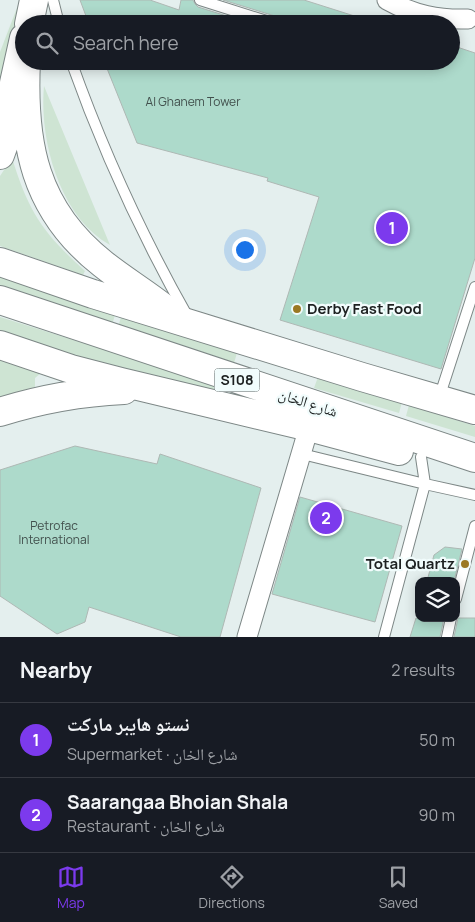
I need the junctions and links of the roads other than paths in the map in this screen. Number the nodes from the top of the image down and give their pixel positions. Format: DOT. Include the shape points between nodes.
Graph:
graph roads {
  1 [pos="53,0"];
  2 [pos="200,0"];
  3 [pos="387,0"];
  4 [pos="415,0"];
  5 [pos="57,15"];
  6 [pos="248,15"];
  7 [pos="420,15"];
  8 [pos="455,15"];
  9 [pos="460,16"];
  10 [pos="472,20"];
  11 [pos="17,70"];
  12 [pos="26,70"];
  13 [pos="74,70"];
  14 [pos="0,155"];
  15 [pos="0,262"];
  16 [pos="475,287"];
  17 [pos="0,300"];
  18 [pos="185,322"];
  19 [pos="0,345"];
  20 [pos="162,391"];
  21 [pos="438,399"];
  22 [pos="475,410"];
  23 [pos="0,412"];
  24 [pos="309,427"];
  25 [pos="302,454"];
  26 [pos="421,457"];
  27 [pos="475,458"];
  28 [pos="475,470"];
  29 [pos="425,484"];
  30 [pos="475,495"];
  31 [pos="475,526"];
  32 [pos="460,584"];
  33 [pos="450,622"];
  34 [pos="247,637"];
  35 [pos="384,637"];
  36 [pos="446,637"];
  1 -- 5 [label="lane"];
  2 -- 6 [label="lane"];
  3 -- 7 [label="street"];
  4 -- 8 [label="street"];
  9 -- 10 [label="street"];
  11 -- 14 [label="main road" via="9,130"];
  12 -- 18 [label="main road" via="24,101 30,149 40,182 56,213 102,264"];
  13 -- 18 [label="lane" via="124,194"];
  15 -- 18 [label="main road, S108"];
  16 -- 21 [label="lane"];
  17 -- 27 [label="main road, شارع الخان / S108"];
  18 -- 21 [label="main road, S108"];
  19 -- 20 [label="main road" via="71,369"];
  20 -- 23 [label="main road" via="90,392 42,400"];
  20 -- 24 [label="main road"];
  21 -- 22 [label="main road, S108"];
  24 -- 25 [label="street"];
  24 -- 26 [label="main road"];
  25 -- 29 [label="lane"];
  25 -- 34 [label="street"];
  26 -- 28 [label="main road"];
  26 -- 29 [label="lane"];
  29 -- 30 [label="lane"];
  29 -- 35 [label="lane"];
  31 -- 32 [label="lane"];
  33 -- 36 [label="lane"];
}
